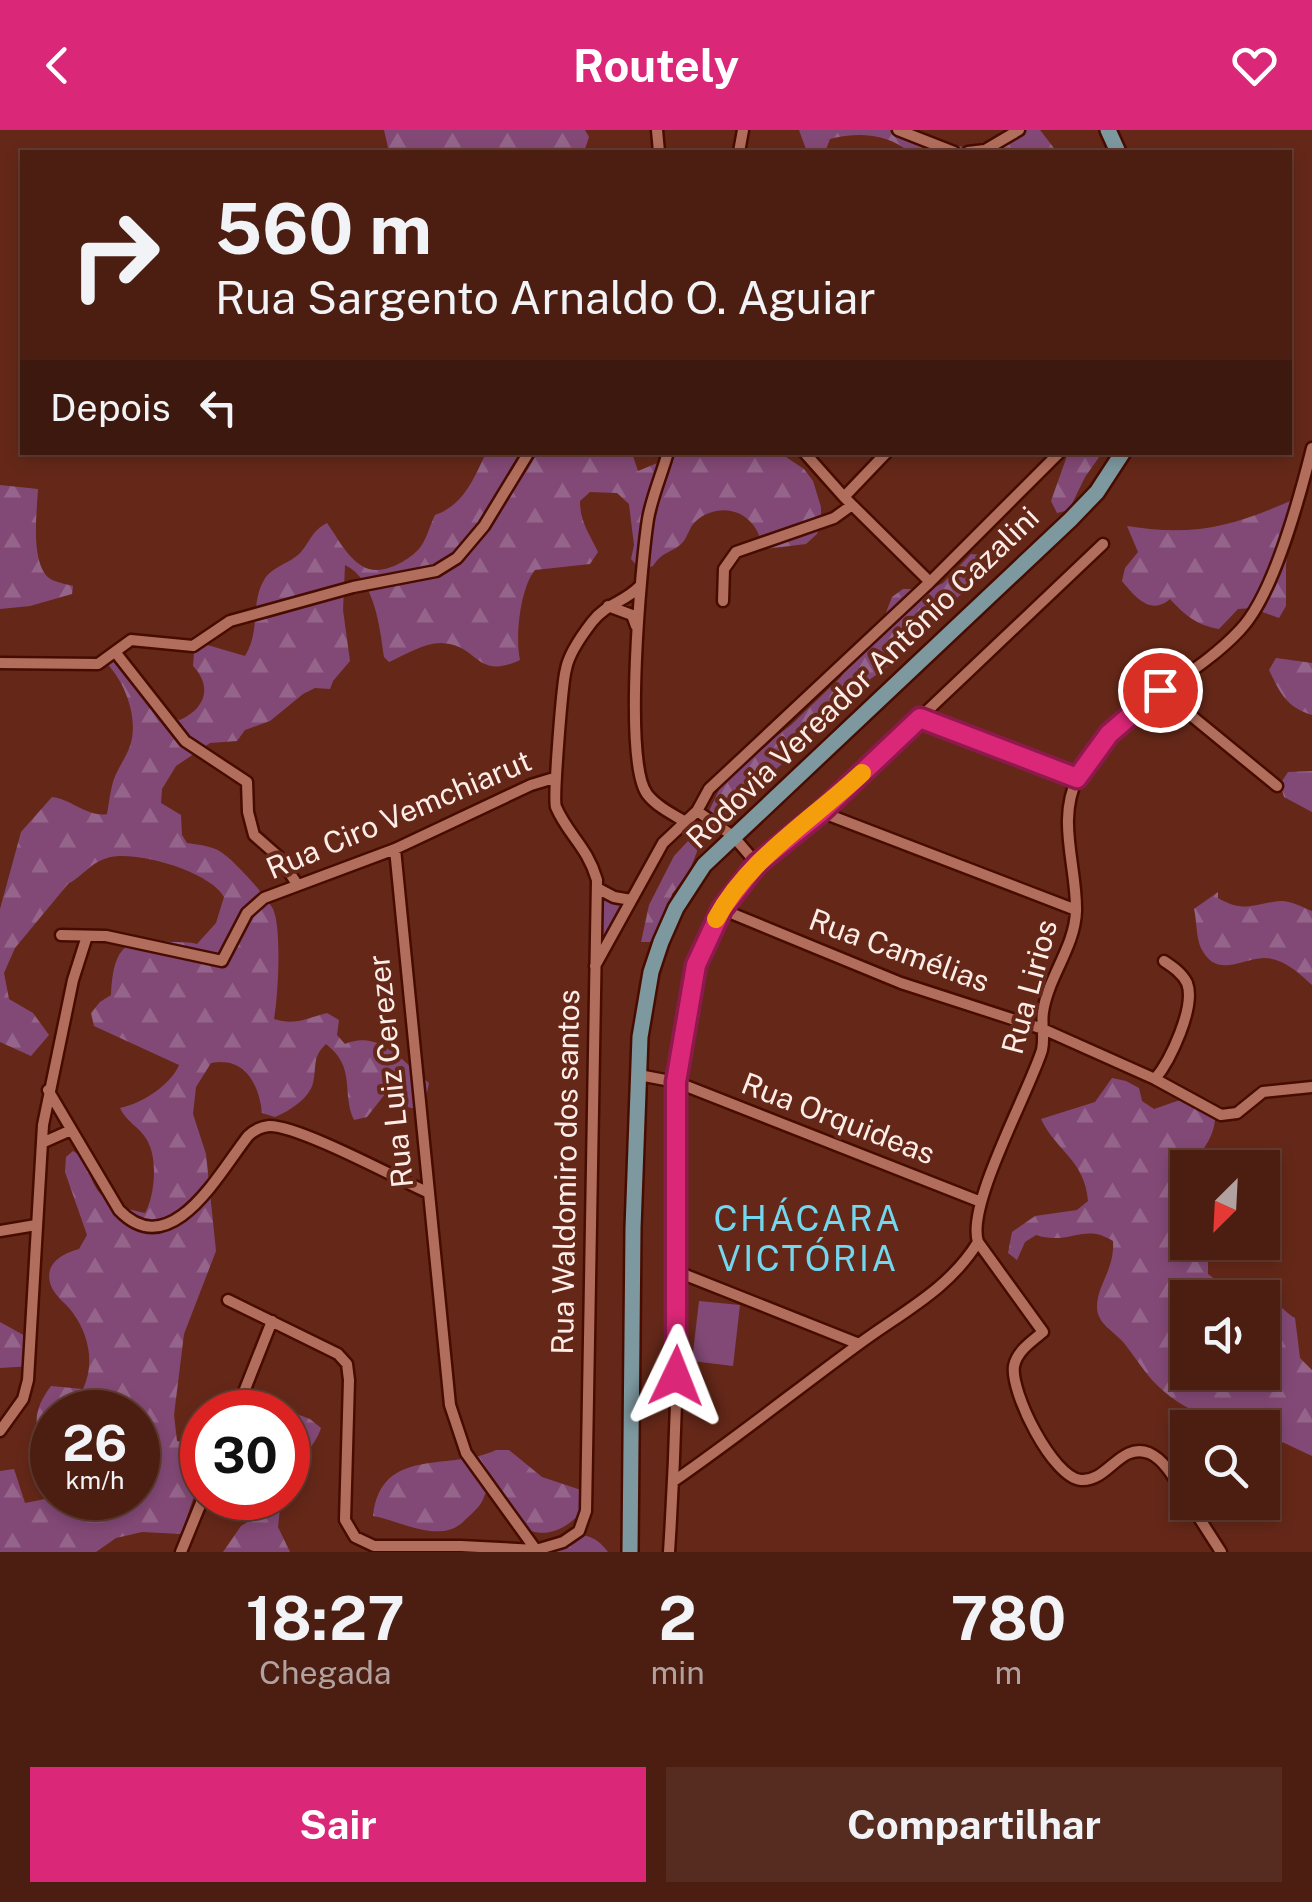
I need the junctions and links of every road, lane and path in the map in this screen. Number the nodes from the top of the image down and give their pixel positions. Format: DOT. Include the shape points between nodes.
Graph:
graph roads {
  1 [pos="898,130"];
  2 [pos="1019,130"];
  3 [pos="949,150"];
  4 [pos="985,150"];
  5 [pos="1312,448"];
  6 [pos="528,455"];
  7 [pos="667,455"];
  8 [pos="807,455"];
  9 [pos="885,455"];
  10 [pos="1057,455"];
  11 [pos="1122,455"];
  12 [pos="1308,482"];
  13 [pos="848,501"];
  14 [pos="1103,544"];
  15 [pos="930,582"];
  16 [pos="640,586"];
  17 [pos="724,601"];
  18 [pos="607,605"];
  19 [pos="638,632"];
  20 [pos="116,653"];
  21 [pos="0,663"];
  22 [pos="1160,690"];
  23 [pos="920,718"];
  24 [pos="554,778"];
  25 [pos="1077,778"];
  26 [pos="1278,786"];
  27 [pos="697,810"];
  28 [pos="821,812"];
  29 [pos="684,822"];
  30 [pos="733,836"];
  31 [pos="395,849"];
  32 [pos="757,864"];
  33 [pos="297,884"];
  34 [pos="597,888"];
  35 [pos="632,900"];
  36 [pos="722,909"];
  37 [pos="1076,910"];
  38 [pos="61,935"];
  39 [pos="87,936"];
  40 [pos="1164,961"];
  41 [pos="594,969"];
  42 [pos="1043,1029"];
  43 [pos="638,1076"];
  44 [pos="1155,1079"];
  45 [pos="676,1082"];
  46 [pos="1312,1086"];
  47 [pos="48,1090"];
  48 [pos="71,1130"];
  49 [pos="42,1143"];
  50 [pos="429,1192"];
  51 [pos="982,1202"];
  52 [pos="36,1225"];
  53 [pos="0,1232"];
  54 [pos="978,1242"];
  55 [pos="678,1272"];
  56 [pos="228,1300"];
  57 [pos="272,1321"];
  58 [pos="859,1344"];
  59 [pos="245,1390"];
  60 [pos="0,1431"];
  61 [pos="1170,1475"];
  62 [pos="674,1480"];
  63 [pos="194,1520"];
  64 [pos="1200,1520"];
  65 [pos="536,1550"];
  66 [pos="181,1552"];
  67 [pos="630,1552"];
  68 [pos="669,1552"];
  69 [pos="1221,1552"];
  1 -- 3 [label="street"];
  2 -- 4 [label="street"];
  5 -- 12 [label="street"];
  6 -- 20 [label="street" via="484,526 458,558 436,571 353,586 230,621 194,646 132,640"];
  7 -- 16 [label="street" via="649,514"];
  8 -- 13 [label="street"];
  9 -- 13 [label="street"];
  10 -- 15 [label="street"];
  11 -- 30 [label="main road, Rodovia Vereador Antônio Cazalini" via="1070,520"];
  12 -- 22 [label="street, Rua Lirios" via="1258,608 1240,630"];
  13 -- 15 [label="street"];
  13 -- 17 [label="street" via="834,518 736,552 724,569"];
  14 -- 23 [label="street"];
  15 -- 27 [label="street" via="708,789"];
  16 -- 18 [label="street"];
  16 -- 19 [label="street"];
  18 -- 19 [label="street" via="632,616"];
  18 -- 24 [label="street" via="566,667"];
  19 -- 29 [label="street" via="640,778 647,794"];
  20 -- 21 [label="street" via="98,664"];
  20 -- 33 [label="street" via="185,741 247,782 254,834"];
  22 -- 25 [label="street, Rua Lirios" via="1109,734"];
  22 -- 26 [label="street"];
  23 -- 25 [label="street"];
  23 -- 28 [label="street"];
  24 -- 31 [label="street, Rua Ciro Vemchiarut"];
  24 -- 34 [label="street, Rua Waldomiro dos santos" via="554,803 587,851"];
  25 -- 37 [label="street, Rua Lirios" via="1067,826"];
  27 -- 29 [label="street"];
  27 -- 30 [label="street"];
  28 -- 32 [label="street"];
  28 -- 37 [label="street"];
  29 -- 35 [label="street" via="663,843"];
  30 -- 32 [label="street"];
  30 -- 43 [label="main road, Rodovia Vereador Antônio Cazalini" via="688,887 662,942 644,1004"];
  31 -- 33 [label="street, Rua Ciro Vemchiarut"];
  31 -- 50 [label="street, Rua Luiz Cerezer"];
  32 -- 36 [label="street"];
  33 -- 39 [label="street, Rua Ciro Vemchiarut" via="247,913 222,962"];
  34 -- 35 [label="street"];
  34 -- 41 [label="street, Rua Waldomiro dos santos"];
  35 -- 41 [label="street"];
  36 -- 42 [label="street, Rua Camélias" via="902,984"];
  36 -- 45 [label="street" via="696,965"];
  37 -- 42 [label="street, Rua Lirios"];
  38 -- 39 [label="street, Rua Ciro Vemchiarut"];
  39 -- 47 [label="street"];
  40 -- 44 [label="street" via="1178,970 1189,997 1166,1066"];
  41 -- 65 [label="street, Rua Waldomiro dos santos" via="586,1511 563,1542"];
  42 -- 44 [label="street, Rua Camélias"];
  42 -- 51 [label="street, Rua Lirios" via="1043,1046"];
  43 -- 45 [label="street, Rua Orquideas"];
  43 -- 67 [label="main road, Rodovia Vereador Antônio Cazalini"];
  44 -- 46 [label="street, Rua Camélias" via="1222,1115 1262,1092"];
  45 -- 51 [label="street, Rua Orquideas"];
  45 -- 55 [label="street"];
  47 -- 48 [label="street"];
  47 -- 49 [label="street"];
  48 -- 49 [label="street"];
  48 -- 50 [label="street" via="118,1210 149,1228 181,1218 248,1136 270,1126 309,1136"];
  49 -- 52 [label="street"];
  50 -- 65 [label="street, Rua Luiz Cerezer" via="458,1435"];
  51 -- 54 [label="street, Rua Lirios" via="974,1230"];
  52 -- 53 [label="street"];
  52 -- 60 [label="street" via="28,1380"];
  54 -- 58 [label="street" via="941,1288"];
  54 -- 61 [label="street" via="1043,1332 1018,1354 1013,1370 1031,1426 1069,1476 1094,1478 1138,1450 1153,1455"];
  55 -- 58 [label="street"];
  55 -- 62 [label="street"];
  56 -- 57 [label="street"];
  57 -- 59 [label="street"];
  57 -- 65 [label="street" via="347,1364 345,1520 355,1536 374,1546"];
  58 -- 62 [label="street"];
  62 -- 68 [label="street"];
  63 -- 66 [label="street"];
  64 -- 69 [label="street"];
}
